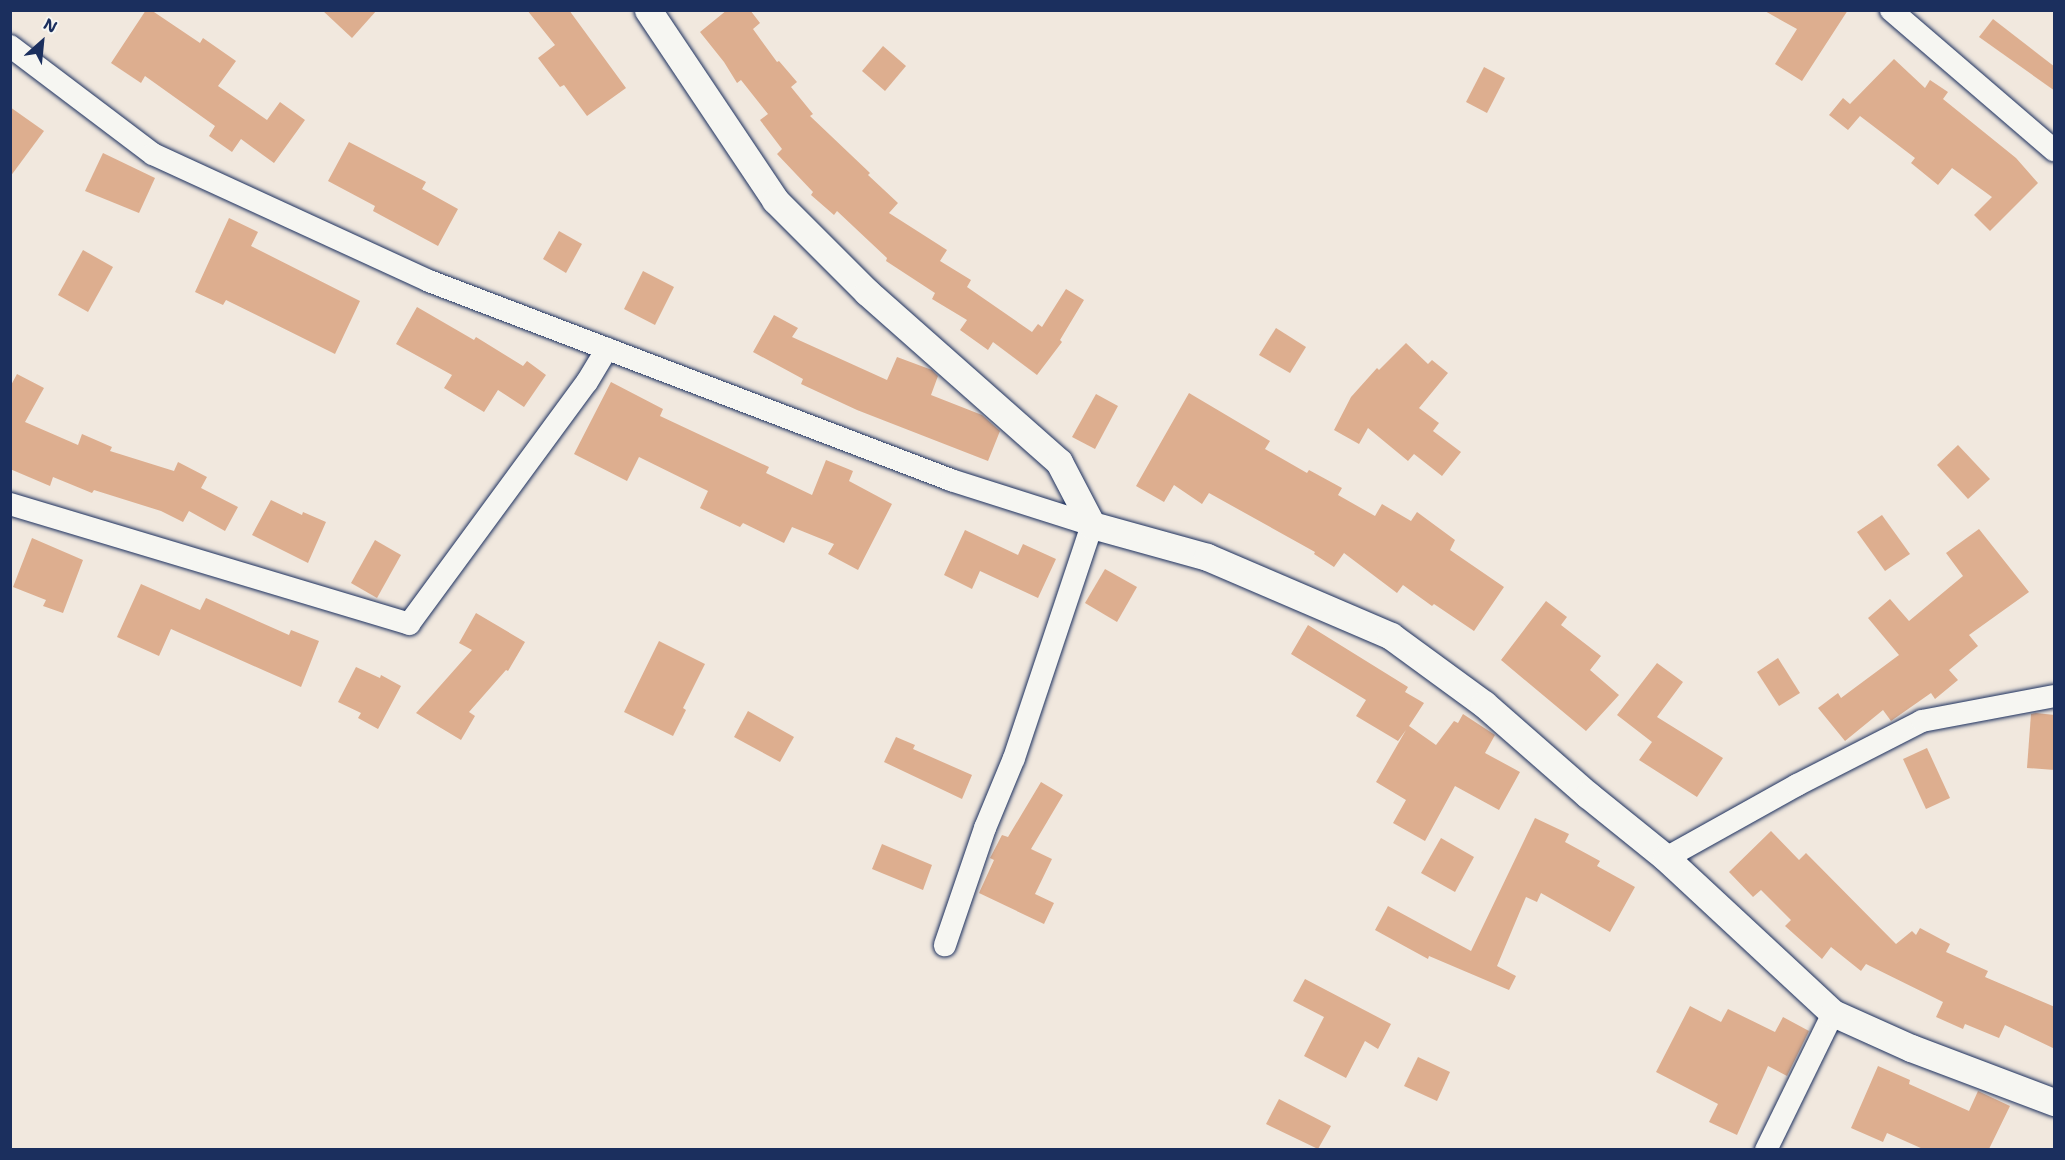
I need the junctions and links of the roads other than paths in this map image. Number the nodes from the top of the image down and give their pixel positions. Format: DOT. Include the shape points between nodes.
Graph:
graph roads {
  1 [pos="648,10"];
  2 [pos="1891,10"];
  3 [pos="10,46"];
  4 [pos="2055,150"];
  5 [pos="608,349"];
  6 [pos="10,504"];
  7 [pos="1092,525"];
  8 [pos="2055,696"];
  9 [pos="1666,858"];
  10 [pos="945,945"];
  11 [pos="1833,1012"];
  12 [pos="2055,1102"];
  13 [pos="1766,1149"];
  1 -- 7 [label="street" via="775,200 867,292 1059,462"];
  2 -- 4 [label="street"];
  3 -- 5 [label="street" via="153,154 429,282"];
  5 -- 6 [label="street" via="409,624"];
  5 -- 7 [label="street" via="951,480"];
  7 -- 9 [label="street" via="1207,557 1391,636 1484,704"];
  7 -- 10 [label="street" via="1014,758"];
  8 -- 9 [label="street" via="1922,721 1797,784"];
  9 -- 11 [label="street"];
  11 -- 12 [label="street" via="1911,1048"];
  11 -- 13 [label="street"];
}
